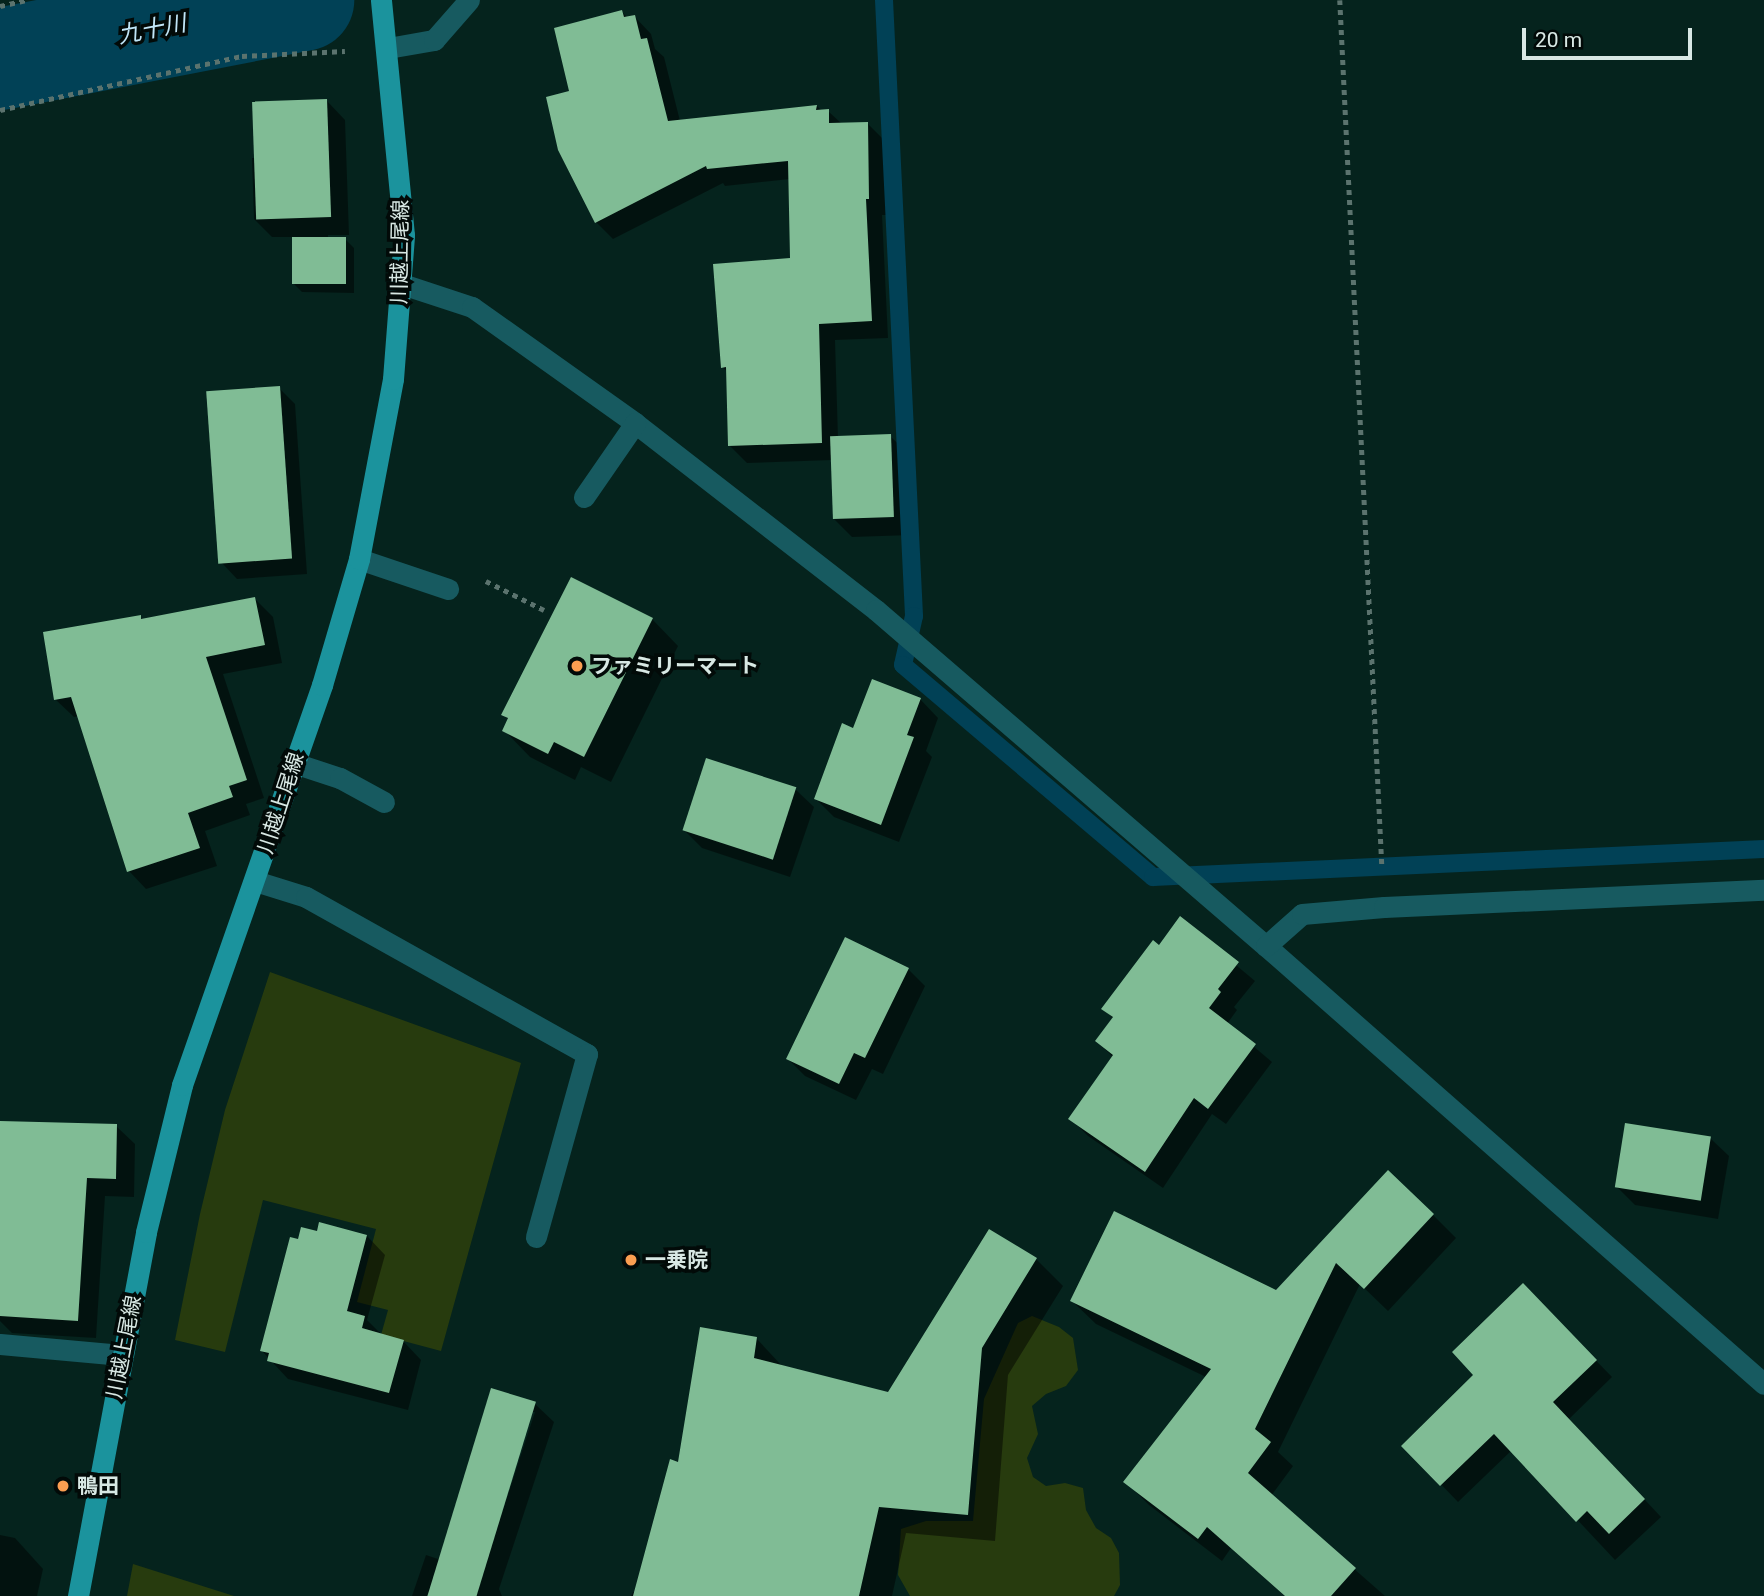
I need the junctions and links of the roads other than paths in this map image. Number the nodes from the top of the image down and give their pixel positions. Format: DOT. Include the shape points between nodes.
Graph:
graph roads {
  1 [pos="381,0"];
  2 [pos="469,0"];
  3 [pos="387,41"];
  4 [pos="402,284"];
  5 [pos="635,423"];
  6 [pos="584,498"];
  7 [pos="359,559"];
  8 [pos="448,589"];
  9 [pos="294,763"];
  10 [pos="384,802"];
  11 [pos="256,881"];
  12 [pos="1764,890"];
  13 [pos="1266,946"];
  14 [pos="536,1237"];
  15 [pos="0,1344"];
  16 [pos="122,1354"];
  17 [pos="1764,1384"];
  18 [pos="78,1596"];
  1 -- 3 [label="main road, 川越上尾線"];
  2 -- 3 [label="street" via="434,40"];
  3 -- 4 [label="main road, 川越上尾線" via="404,235"];
  4 -- 5 [label="street" via="472,307"];
  4 -- 7 [label="main road, 川越上尾線" via="393,379"];
  5 -- 6 [label="street"];
  5 -- 13 [label="street" via="876,611"];
  7 -- 8 [label="street"];
  7 -- 9 [label="main road, 川越上尾線"];
  9 -- 10 [label="street" via="340,778"];
  9 -- 11 [label="main road, 川越上尾線"];
  11 -- 14 [label="street" via="306,897 587,1054"];
  11 -- 16 [label="main road, 川越上尾線" via="182,1085"];
  12 -- 13 [label="street" via="1302,914"];
  13 -- 17 [label="street"];
  15 -- 16 [label="street"];
  16 -- 18 [label="main road, 川越上尾線"];
}
